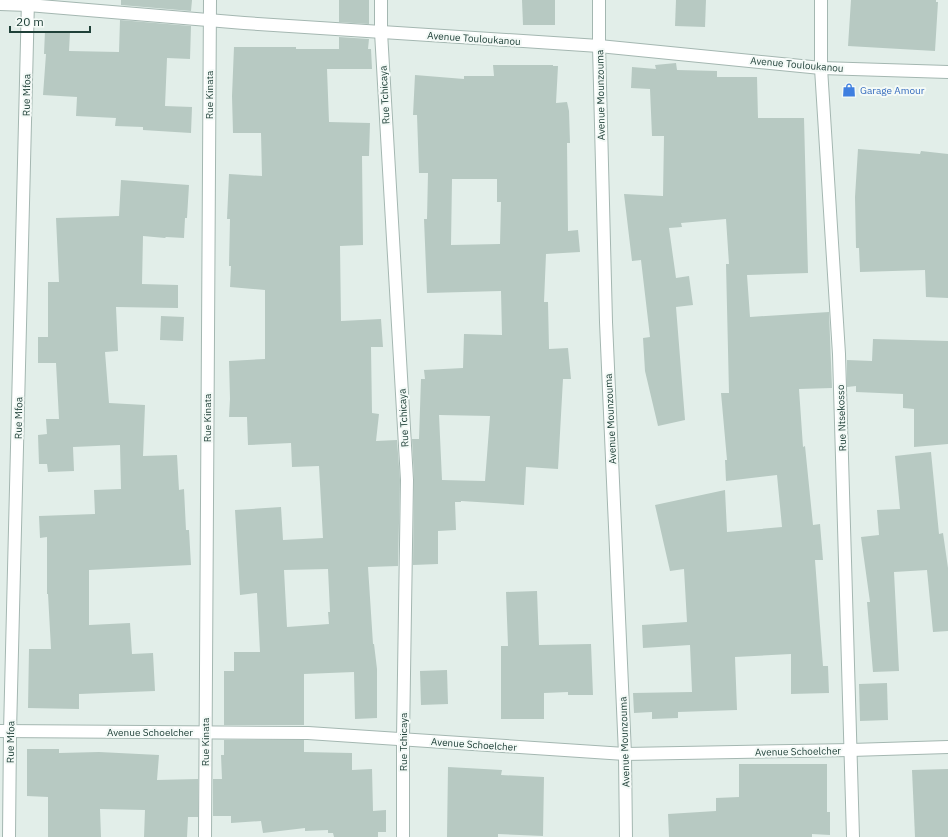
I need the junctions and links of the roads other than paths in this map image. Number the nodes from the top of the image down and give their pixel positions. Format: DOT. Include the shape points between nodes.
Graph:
graph roads {
  1 [pos="210,0"];
  2 [pos="381,0"];
  3 [pos="599,0"];
  4 [pos="821,0"];
  5 [pos="28,3"];
  6 [pos="0,4"];
  7 [pos="210,20"];
  8 [pos="381,32"];
  9 [pos="599,46"];
  10 [pos="821,68"];
  11 [pos="948,72"];
  12 [pos="5,732"];
  13 [pos="206,732"];
  14 [pos="403,739"];
  15 [pos="948,747"];
  16 [pos="852,750"];
  17 [pos="625,754"];
  18 [pos="9,837"];
  19 [pos="205,837"];
  20 [pos="403,837"];
  21 [pos="626,837"];
  22 [pos="853,837"];
  1 -- 7 [label="street, Rue Kinata"];
  2 -- 8 [label="street, Rue Tchicaya"];
  3 -- 9 [label="street, Avenue Mounzouma"];
  4 -- 10 [label="street, Rue Ntsekosso"];
  5 -- 6 [label="street, Avenue Touloukanou"];
  5 -- 7 [label="street, Avenue Touloukanou"];
  5 -- 12 [label="street, Rue Mfoa"];
  7 -- 8 [label="street, Avenue Touloukanou"];
  7 -- 13 [label="street, Rue Kinata"];
  8 -- 9 [label="street, Avenue Touloukanou"];
  8 -- 14 [label="street, Rue Tchicaya" via="407,480"];
  9 -- 10 [label="street, Avenue Touloukanou"];
  9 -- 17 [label="street, Avenue Mounzouma" via="606,322"];
  10 -- 11 [label="street, Avenue Touloukanou"];
  10 -- 16 [label="street, Rue Ntsekosso" via="839,354"];
  12 -- 13 [label="street, Avenue Schoelcher"];
  12 -- 18 [label="street, Rue Mfoa"];
  13 -- 14 [label="street, Avenue Schoelcher" via="308,733"];
  13 -- 19 [label="street, Rue Kinata"];
  14 -- 17 [label="street, Avenue Schoelcher"];
  14 -- 20 [label="street, Rue Tchicaya"];
  15 -- 16 [label="street, Avenue Schoelcher"];
  16 -- 17 [label="street, Avenue Schoelcher"];
  16 -- 22 [label="street, Rue Ntsekosso"];
  17 -- 21 [label="street, Avenue Mounzouma"];
}
